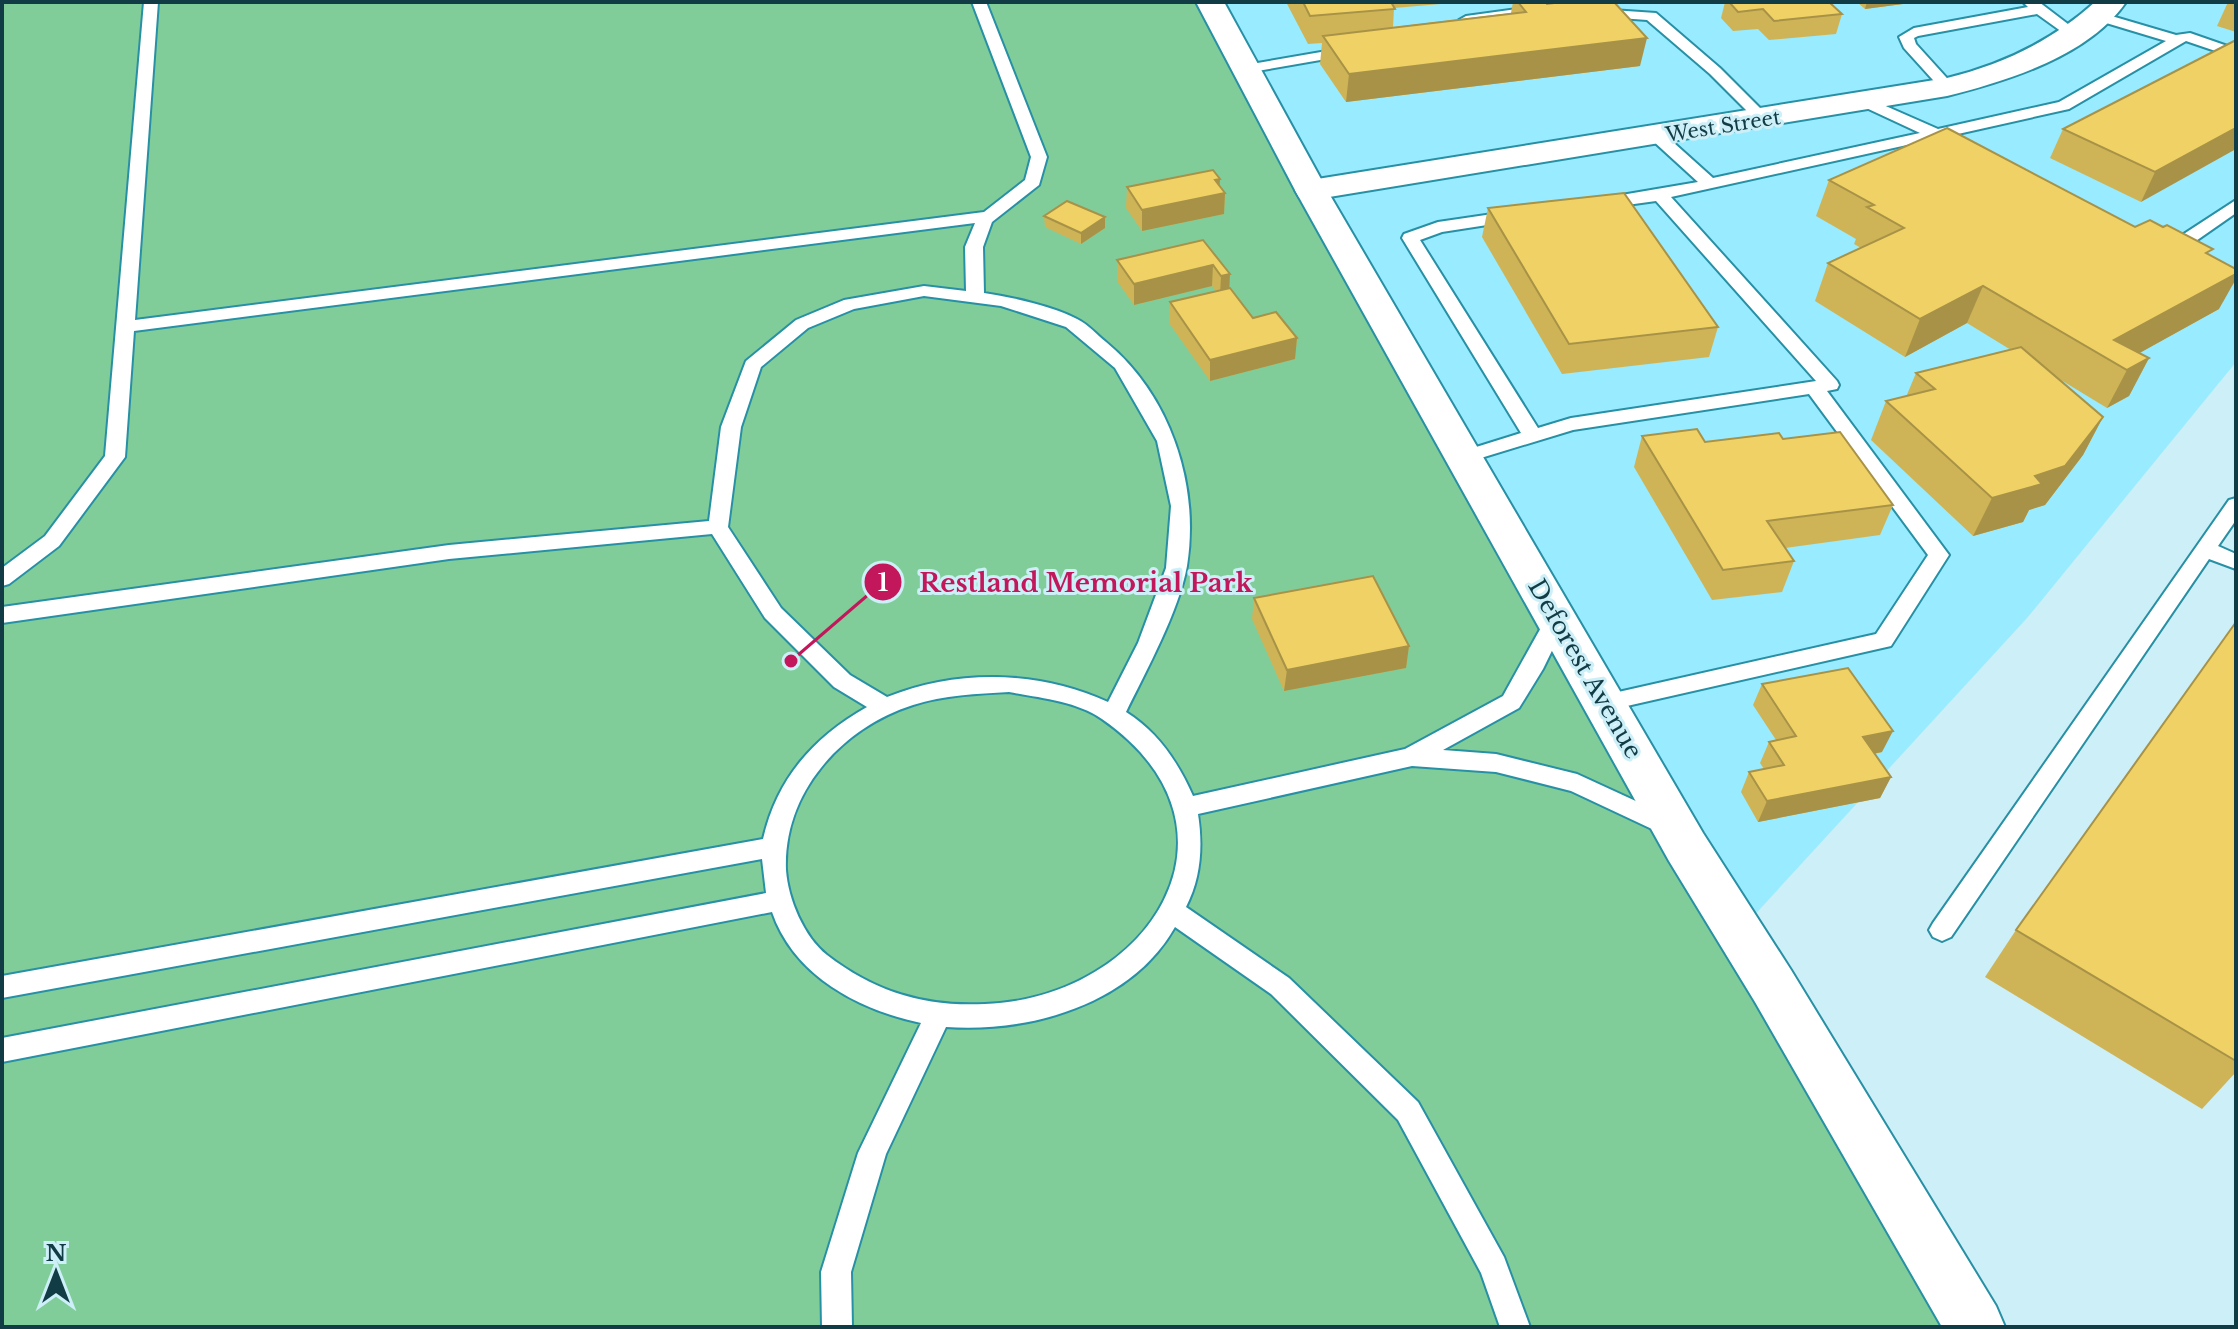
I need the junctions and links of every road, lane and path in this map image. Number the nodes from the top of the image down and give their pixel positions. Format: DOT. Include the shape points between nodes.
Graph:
graph roads {
  1 [pos="151,2"];
  2 [pos="979,2"];
  3 [pos="1210,2"];
  4 [pos="2034,6"];
  5 [pos="2095,17"];
  6 [pos="1447,23"];
  7 [pos="2178,40"];
  8 [pos="1369,48"];
  9 [pos="2236,54"];
  10 [pos="1246,69"];
  11 [pos="1947,87"];
  12 [pos="1867,103"];
  13 [pos="1763,119"];
  14 [pos="1939,135"];
  15 [pos="1658,137"];
  16 [pos="1967,149"];
  17 [pos="1711,185"];
  18 [pos="1311,190"];
  19 [pos="1660,195"];
  20 [pos="2236,205"];
  21 [pos="1581,207"];
  22 [pos="1533,213"];
  23 [pos="990,216"];
  24 [pos="2147,235"];
  25 [pos="975,297"];
  26 [pos="126,327"];
  27 [pos="1814,387"];
  28 [pos="1533,436"];
  29 [pos="1464,457"];
  30 [pos="2236,505"];
  31 [pos="718,527"];
  32 [pos="2205,549"];
  33 [pos="2236,562"];
  34 [pos="2,579"];
  35 [pos="2,615"];
  36 [pos="1556,620"];
  37 [pos="1605,703"];
  38 [pos="885,707"];
  39 [pos="1112,716"];
  40 [pos="1411,757"];
  41 [pos="1187,807"];
  42 [pos="1679,832"];
  43 [pos="772,847"];
  44 [pos="778,901"];
  45 [pos="1173,912"];
  46 [pos="1942,930"];
  47 [pos="2,987"];
  48 [pos="937,1017"];
  49 [pos="2,1050"];
  50 [pos="837,1327"];
  51 [pos="1515,1327"];
  52 [pos="1975,1327"];
  1 -- 26 [label="lane"];
  2 -- 23 [label="lane" via="1039,157 1033,182"];
  3 -- 10 [label="street, Deforest Avenue"];
  4 -- 5 [label="lane"];
  4 -- 11 [label="lane" via="1906,37"];
  5 -- 7 [label="lane"];
  5 -- 11 [label="street, West Street" via="2052,51 2025,64"];
  6 -- 13 [label="lane" via="1533,9 1651,16"];
  7 -- 9 [label="lane" via="2185,36"];
  7 -- 14 [label="lane" via="2064,106"];
  8 -- 10 [label="lane"];
  10 -- 18 [label="street, Deforest Avenue"];
  11 -- 12 [label="street, West Street"];
  12 -- 13 [label="street, West Street"];
  12 -- 14 [label="lane"];
  13 -- 15 [label="street, West Street"];
  14 -- 16 [label="lane"];
  14 -- 17 [label="lane"];
  15 -- 17 [label="lane"];
  15 -- 18 [label="street, West Street"];
  17 -- 19 [label="lane"];
  18 -- 29 [label="street, Deforest Avenue"];
  19 -- 21 [label="lane"];
  19 -- 27 [label="lane" via="1830,385"];
  20 -- 24 [label="lane" via="2174,248"];
  22 -- 28 [label="lane" via="1438,227 1410,238"];
  23 -- 25 [label="lane" via="974,247"];
  23 -- 26 [label="lane"];
  25 -- 31 [label="lane" via="924,291 850,304 802,324 753,365 731,427"];
  25 -- 39 [label="lane" via="1072,323 1122,365 1167,441 1181,506 1176,568 1149,643"];
  26 -- 34 [label="lane" via="115,457 52,541"];
  27 -- 28 [label="lane" via="1571,424"];
  27 -- 37 [label="lane" via="1939,555 1883,640"];
  28 -- 29 [label="lane"];
  29 -- 36 [label="street, Deforest Avenue"];
  30 -- 32 [label="lane"];
  31 -- 35 [label="lane" via="606,533 332,566"];
  31 -- 38 [label="lane" via="773,613 842,681"];
  32 -- 33 [label="lane"];
  32 -- 46 [label="lane"];
  36 -- 37 [label="street, Deforest Avenue"];
  36 -- 40 [label="lane" via="1511,702"];
  37 -- 42 [label="street, Deforest Avenue"];
  38 -- 39 [label="lane" via="945,687 1009,684 1069,695"];
  38 -- 43 [label="lane" via="842,732 807,765 783,804"];
  39 -- 41 [label="lane" via="1164,759"];
  40 -- 41 [label="lane"];
  40 -- 42 [label="lane" via="1496,763 1577,783"];
  41 -- 45 [label="lane" via="1191,860"];
  42 -- 52 [label="street, Deforest Avenue"];
  43 -- 44 [label="lane"];
  43 -- 47 [label="lane"];
  44 -- 48 [label="lane" via="810,955 865,996"];
  44 -- 49 [label="lane"];
  45 -- 48 [label="lane" via="1134,960 1078,996 1009,1016"];
  45 -- 51 [label="lane" via="1280,986 1408,1111 1494,1267"];
  48 -- 50 [label="lane" via="872,1153 836,1272"];
}
